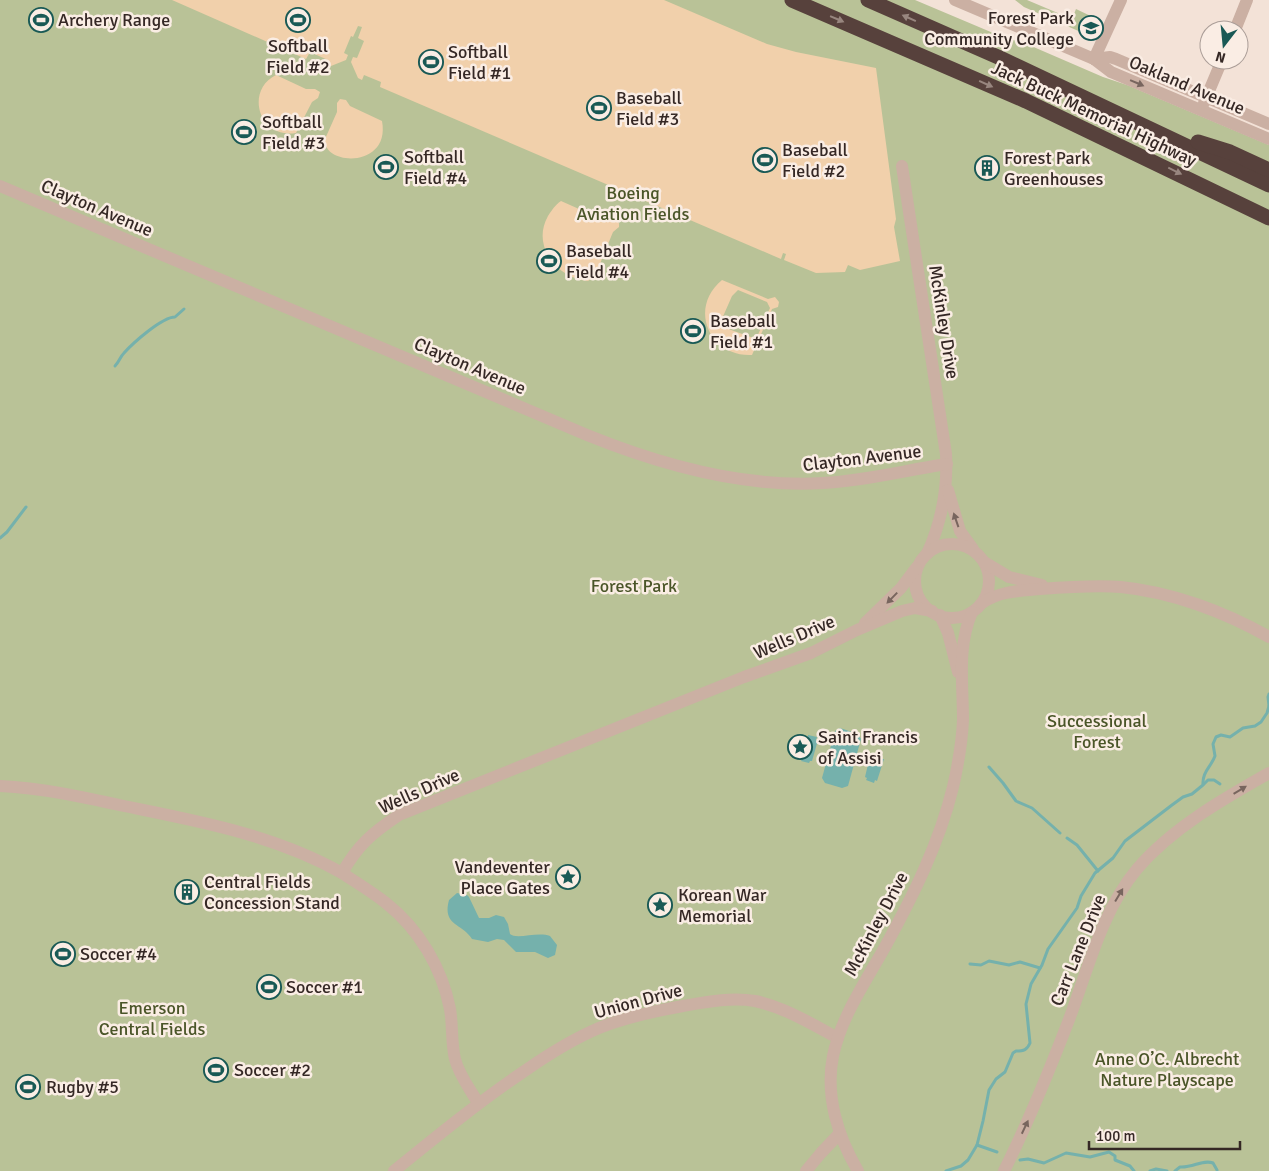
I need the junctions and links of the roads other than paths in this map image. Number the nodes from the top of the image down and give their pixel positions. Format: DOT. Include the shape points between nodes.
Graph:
graph roads {
  1 [pos="792,0"];
  2 [pos="868,0"];
  3 [pos="955,0"];
  4 [pos="1120,0"];
  5 [pos="1247,0"];
  6 [pos="1239,20"];
  7 [pos="1094,59"];
  8 [pos="1218,70"];
  9 [pos="1207,98"];
  10 [pos="1202,110"];
  11 [pos="1269,124"];
  12 [pos="1151,129"];
  13 [pos="1269,139"];
  14 [pos="902,166"];
  15 [pos="1269,170"];
  16 [pos="1269,185"];
  17 [pos="0,186"];
  18 [pos="1269,218"];
  19 [pos="947,464"];
  20 [pos="947,484"];
  21 [pos="974,551"];
  22 [pos="924,558"];
  23 [pos="984,562"];
  24 [pos="1054,588"];
  25 [pos="982,603"];
  26 [pos="972,612"];
  27 [pos="936,613"];
  28 [pos="857,630"];
  29 [pos="1269,637"];
  30 [pos="962,689"];
  31 [pos="1269,773"];
  32 [pos="0,786"];
  33 [pos="342,873"];
  34 [pos="838,1038"];
  35 [pos="478,1102"];
  36 [pos="840,1133"];
  37 [pos="394,1171"];
  38 [pos="806,1171"];
  39 [pos="858,1171"];
  40 [pos="1004,1171"];
  1 -- 18 [label="highway, Jack Buck Memorial Highway, one-way" via="1026,101"];
  12 -- 2 [label="highway, Jack Buck Memorial Highway, one-way" via="998,56"];
  3 -- 7 [label="street, Oakland Avenue"];
  4 -- 7 [label="street"];
  5 -- 6 [label="street"];
  7 -- 9 [label="street, Oakland Avenue" via="1116,59"];
  7 -- 10 [label="street, Oakland Avenue, one-way" via="1111,72"];
  8 -- 9 [label="street"];
  9 -- 10 [label="street"];
  9 -- 11 [label="street, Oakland Avenue"];
  10 -- 13 [label="street, Oakland Avenue"];
  12 -- 15 [label="highway" via="1230,152"];
  12 -- 16 [label="highway, Jack Buck Memorial Highway"];
  14 -- 19 [label="street, McKinley Drive"];
  17 -- 19 [label="street, Clayton Avenue" via="587,435 663,462 729,477 804,484 872,478"];
  19 -- 20 [label="street, McKinley Drive"];
  21 -- 20 [label="street, McKinley Drive, one-way" via="956,522"];
  20 -- 22 [label="street, McKinley Drive" via="940,522"];
  21 -- 22 [label="street" via="952,544 940,546"];
  21 -- 23 [label="street"];
  22 -- 27 [label="street" via="916,576 916,589 922,602"];
  22 -- 28 [label="street, Wells Drive, one-way" via="897,592"];
  23 -- 24 [label="street" via="1016,579"];
  23 -- 25 [label="street" via="989,582"];
  24 -- 25 [label="street" via="1007,592"];
  24 -- 29 [label="street" via="1106,587 1152,593 1228,616"];
  25 -- 26 [label="street"];
  26 -- 27 [label="street" via="950,617"];
  26 -- 30 [label="street, McKinley Drive" via="964,638"];
  27 -- 28 [label="street, Wells Drive" via="908,609"];
  27 -- 30 [label="street, McKinley Drive" via="948,633"];
  28 -- 33 [label="street, Wells Drive" via="811,653 399,815 368,837"];
  30 -- 34 [label="street, McKinley Drive" via="960,753 942,825 924,869"];
  40 -- 31 [label="street, Carr Lane Drive, one-way" via="1039,1096 1105,921 1127,882 1150,854 1179,830"];
  32 -- 33 [label="street" via="61,793 207,824 284,846"];
  33 -- 35 [label="street" via="404,919 431,957 450,1008 455,1060"];
  34 -- 35 [label="street, Union Drive" via="786,1012 755,1001 722,1000 660,1010 599,1028 572,1041"];
  34 -- 36 [label="street, McKinley Drive" via="831,1085"];
  35 -- 37 [label="street, Union Drive"];
  36 -- 38 [label="street"];
  36 -- 39 [label="street, McKinley Drive"];
}
